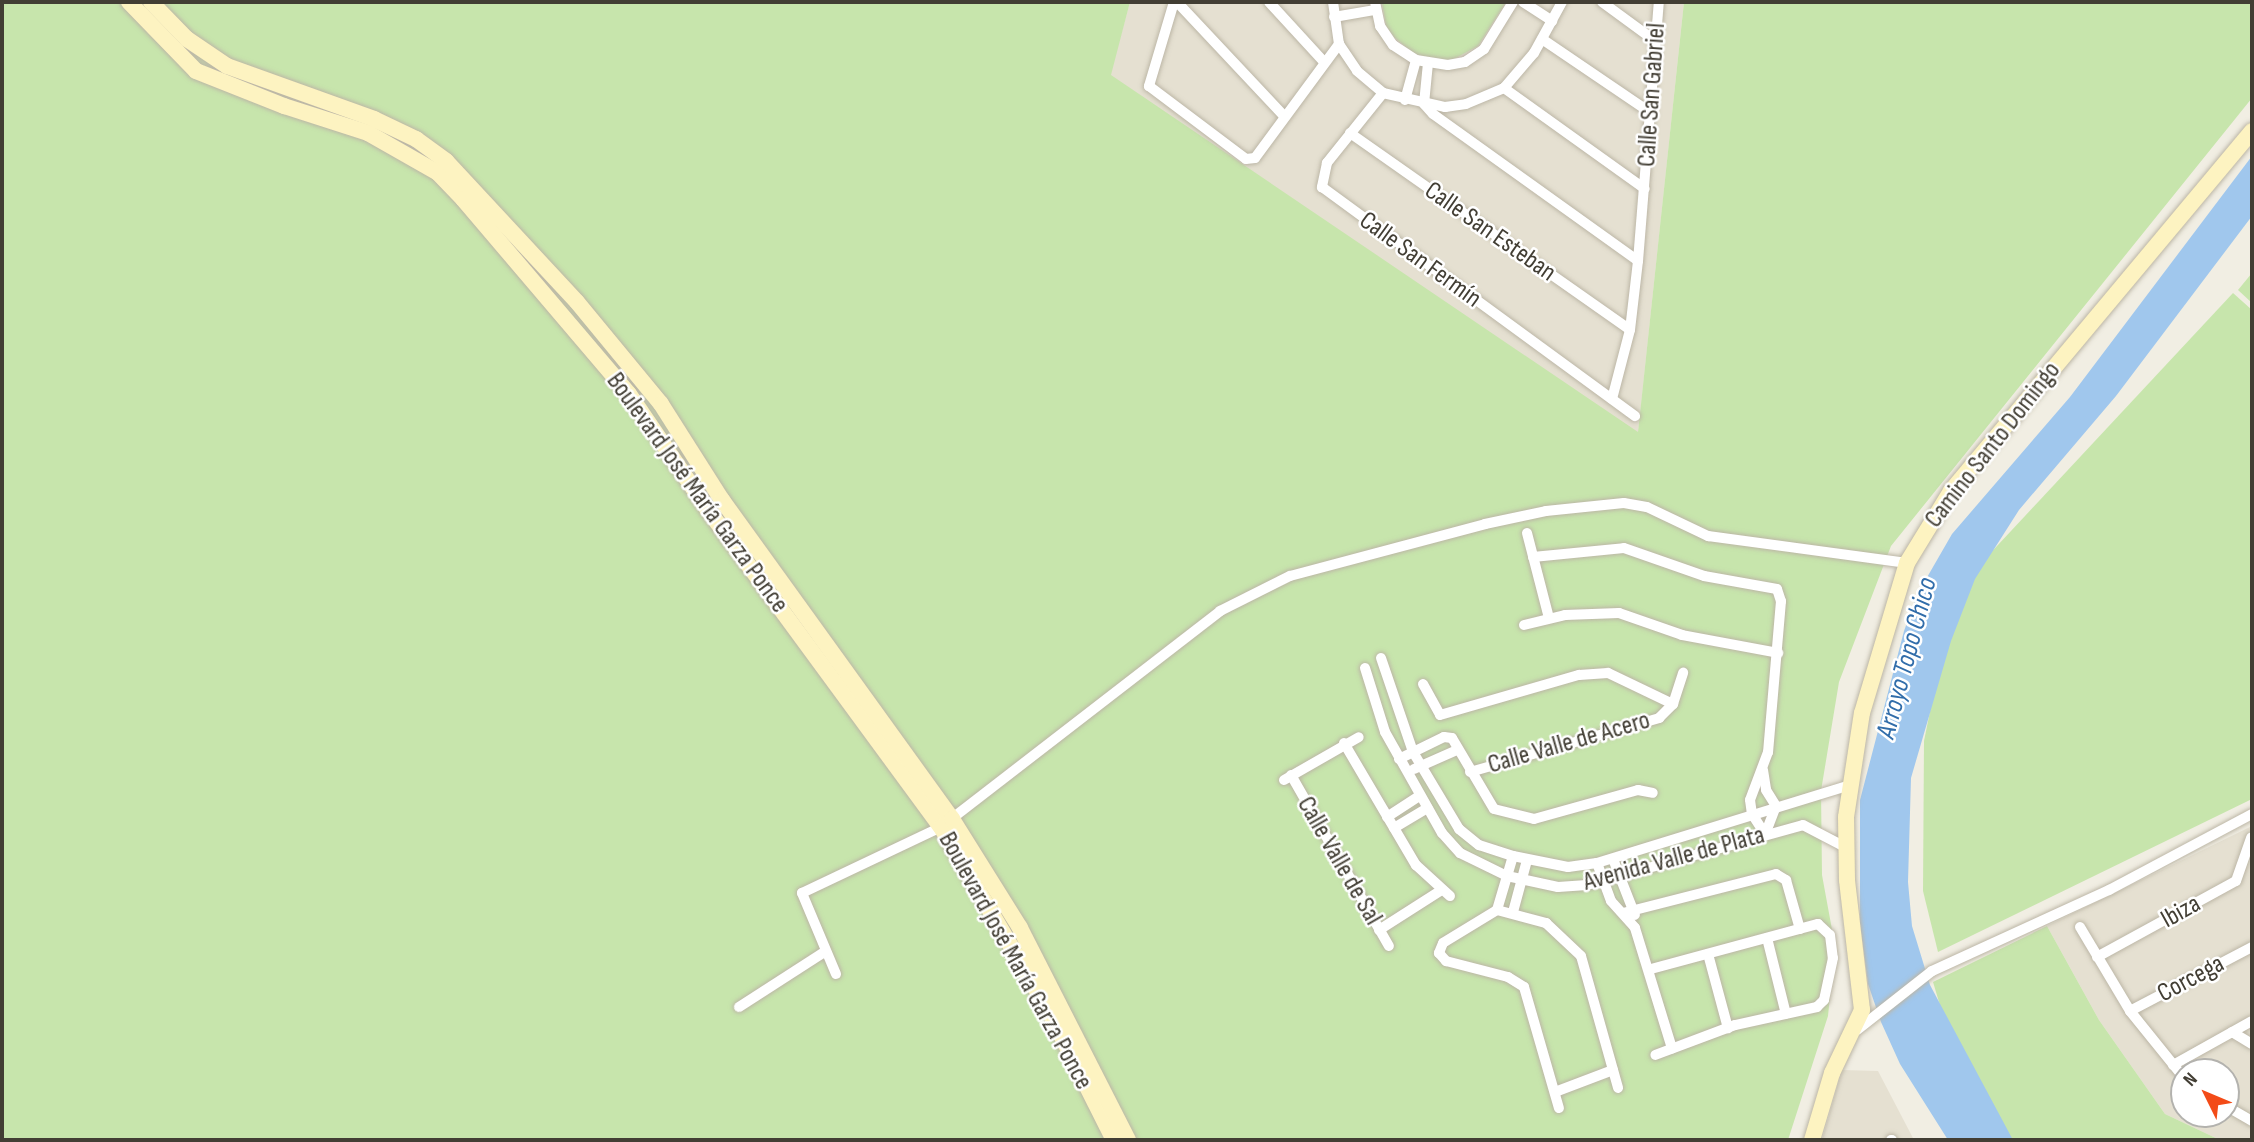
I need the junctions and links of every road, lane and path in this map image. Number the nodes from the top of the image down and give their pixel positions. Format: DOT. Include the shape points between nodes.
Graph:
graph roads {
  1 [pos="129,2"];
  2 [pos="151,2"];
  3 [pos="1176,2"];
  4 [pos="1269,2"];
  5 [pos="1334,2"];
  6 [pos="1513,2"];
  7 [pos="1523,2"];
  8 [pos="1602,2"];
  9 [pos="1659,2"];
  10 [pos="1559,3"];
  11 [pos="1375,6"];
  12 [pos="1334,17"];
  13 [pos="1552,21"];
  14 [pos="1542,39"];
  15 [pos="1655,41"];
  16 [pos="1339,44"];
  17 [pos="1416,60"];
  18 [pos="1324,62"];
  19 [pos="1428,63"];
  20 [pos="1504,88"];
  21 [pos="1382,93"];
  22 [pos="1405,100"];
  23 [pos="1424,104"];
  24 [pos="1651,113"];
  25 [pos="1284,116"];
  26 [pos="2252,131"];
  27 [pos="1350,133"];
  28 [pos="1645,189"];
  29 [pos="1638,261"];
  30 [pos="577,302"];
  31 [pos="563,316"];
  32 [pos="1630,330"];
  33 [pos="1612,398"];
  34 [pos="1635,416"];
  35 [pos="1527,533"];
  36 [pos="1533,557"];
  37 [pos="1907,563"];
  38 [pos="1549,618"];
  39 [pos="1524,625"];
  40 [pos="1778,653"];
  41 [pos="1381,657"];
  42 [pos="1365,668"];
  43 [pos="1683,673"];
  44 [pos="1423,684"];
  45 [pos="1393,700"];
  46 [pos="1673,704"];
  47 [pos="1376,706"];
  48 [pos="1359,737"];
  49 [pos="1344,743"];
  50 [pos="1457,750"];
  51 [pos="1413,752"];
  52 [pos="1399,759"];
  53 [pos="1421,766"];
  54 [pos="1763,769"];
  55 [pos="1470,772"];
  56 [pos="1405,773"];
  57 [pos="1850,785"];
  58 [pos="1653,793"];
  59 [pos="1436,794"];
  60 [pos="1423,802"];
  61 [pos="1776,806"];
  62 [pos="1752,814"];
  63 [pos="2252,814"];
  64 [pos="1387,817"];
  65 [pos="946,823"];
  66 [pos="1394,828"];
  67 [pos="1765,834"];
  68 [pos="2251,838"];
  69 [pos="1845,847"];
  70 [pos="2251,854"];
  71 [pos="1513,856"];
  72 [pos="1613,859"];
  73 [pos="1527,860"];
  74 [pos="1597,863"];
  75 [pos="1507,876"];
  76 [pos="1617,876"];
  77 [pos="1522,879"];
  78 [pos="1602,880"];
  79 [pos="1497,909"];
  80 [pos="1634,910"];
  81 [pos="1513,912"];
  82 [pos="1623,913"];
  83 [pos="2080,927"];
  84 [pos="1635,928"];
  85 [pos="1800,929"];
  86 [pos="1379,930"];
  87 [pos="1767,938"];
  88 [pos="1389,946"];
  89 [pos="2252,947"];
  90 [pos="826,951"];
  91 [pos="1708,954"];
  92 [pos="2097,957"];
  93 [pos="1651,969"];
  94 [pos="836,974"];
  95 [pos="739,1007"];
  96 [pos="2130,1011"];
  97 [pos="1786,1014"];
  98 [pos="2252,1021"];
  99 [pos="1728,1028"];
  100 [pos="1857,1030"];
  101 [pos="2232,1032"];
  102 [pos="2252,1044"];
  103 [pos="1672,1048"];
  104 [pos="1656,1055"];
  105 [pos="2186,1058"];
  106 [pos="2170,1061"];
  107 [pos="1613,1070"];
  108 [pos="1618,1088"];
  109 [pos="1555,1092"];
  110 [pos="1559,1108"];
  111 [pos="1114,1140"];
  112 [pos="1128,1140"];
  113 [pos="1812,1140"];
  1 -- 31 [label="street, Boulevard José María Garza Ponce" via="196,71 368,132 410,155 463,199"];
  2 -- 30 [label="street, Boulevard José María Garza Ponce" via="207,55 416,139 446,161"];
  3 -- 25 [label="street"];
  3 -- 25 [label="street" via="1149,77 1151,90 1249,160"];
  4 -- 18 [label="street"];
  5 -- 12 [label="street"];
  6 -- 19 [label="street" via="1493,39 1475,57 1448,65"];
  7 -- 13 [label="street"];
  8 -- 15 [label="street"];
  9 -- 15 [label="street, Calle San Gabriel"];
  10 -- 13 [label="street"];
  11 -- 12 [label="street"];
  11 -- 17 [label="street" via="1385,36"];
  12 -- 16 [label="street"];
  13 -- 14 [label="street"];
  14 -- 20 [label="street"];
  14 -- 24 [label="street"];
  15 -- 24 [label="street, Calle San Gabriel"];
  16 -- 18 [label="street"];
  16 -- 21 [label="street" via="1357,71"];
  17 -- 19 [label="street"];
  17 -- 22 [label="street"];
  18 -- 25 [label="street"];
  19 -- 23 [label="street"];
  20 -- 23 [label="street" via="1455,106"];
  20 -- 28 [label="street, Calle San Gabriel"];
  21 -- 22 [label="street"];
  21 -- 27 [label="street, Calle San Fermín"];
  22 -- 23 [label="street"];
  23 -- 29 [label="street"];
  24 -- 28 [label="street, Calle San Gabriel"];
  26 -- 37 [label="street, Camino Santo Domingo" via="1951,491"];
  27 -- 32 [label="street, Calle San Esteban"];
  27 -- 33 [label="street, Calle San Fermín" via="1321,174 1326,191"];
  28 -- 29 [label="street, Calle San Gabriel"];
  29 -- 32 [label="street"];
  30 -- 31 [label="street"];
  30 -- 65 [label="street, Boulevard José María Garza Ponce" via="655,396"];
  31 -- 65 [label="street, Boulevard José María Garza Ponce" via="629,394 708,510"];
  32 -- 33 [label="street"];
  33 -- 34 [label="street, Calle San Fermín"];
  35 -- 36 [label="street"];
  36 -- 38 [label="street"];
  36 -- 40 [label="street" via="1624,548 1704,576 1777,589 1782,597"];
  37 -- 57 [label="street, Camino Santo Domingo" via="1862,713"];
  37 -- 65 [label="street" via="1708,536 1647,507 1624,503 1546,511 1399,546 1290,576 1220,611"];
  38 -- 39 [label="street"];
  38 -- 40 [label="street" via="1619,613 1682,635"];
  40 -- 54 [label="street"];
  41 -- 45 [label="street, Avenida Valle de Plata"];
  42 -- 47 [label="street, Avenida Valle de Plata"];
  43 -- 46 [label="street, Calle Valle de Acero"];
  44 -- 46 [label="street" via="1440,715 1579,675 1608,673"];
  45 -- 47 [label="street"];
  45 -- 51 [label="street, Avenida Valle de Plata"];
  46 -- 55 [label="street, Calle Valle de Acero" via="1659,719"];
  47 -- 52 [label="street, Avenida Valle de Plata"];
  48 -- 49 [label="street"];
  49 -- 64 [label="street"];
  49 -- 86 [label="street, Calle Valle de Sal" via="1287,777"];
  50 -- 51 [label="street" via="1452,738 1444,737"];
  50 -- 53 [label="street"];
  50 -- 55 [label="street"];
  51 -- 52 [label="street"];
  51 -- 53 [label="street, Avenida Valle de Plata"];
  52 -- 56 [label="street, Avenida Valle de Plata"];
  53 -- 56 [label="street"];
  53 -- 59 [label="street, Avenida Valle de Plata"];
  54 -- 61 [label="street" via="1766,790"];
  54 -- 62 [label="street" via="1752,793"];
  55 -- 58 [label="street" via="1494,808 1534,819 1638,790"];
  56 -- 60 [label="street, Avenida Valle de Plata"];
  57 -- 61 [label="street, Avenida Valle de Plata"];
  57 -- 69 [label="street, Camino Santo Domingo"];
  59 -- 60 [label="street"];
  59 -- 71 [label="street, Avenida Valle de Plata" via="1466,838"];
  60 -- 64 [label="street"];
  60 -- 66 [label="street"];
  60 -- 75 [label="street, Avenida Valle de Plata" via="1460,853"];
  61 -- 62 [label="street, Avenida Valle de Plata"];
  61 -- 67 [label="street"];
  62 -- 67 [label="street"];
  62 -- 72 [label="street, Avenida Valle de Plata"];
  63 -- 100 [label="street" via="2109,890 1932,971"];
  64 -- 66 [label="street"];
  65 -- 90 [label="street" via="802,892"];
  65 -- 111 [label="street, Boulevard José María Garza Ponce"];
  65 -- 112 [label="street, Boulevard José María Garza Ponce" via="1020,928"];
  66 -- 86 [label="street" via="1416,865 1445,893"];
  67 -- 69 [label="street, Avenida Valle de Plata" via="1802,825"];
  67 -- 76 [label="street, Avenida Valle de Plata"];
  68 -- 70 [label="street, Ibiza"];
  69 -- 100 [label="street, Camino Santo Domingo" via="1862,998"];
  70 -- 92 [label="street, Ibiza" via="2228,886"];
  71 -- 73 [label="street, Avenida Valle de Plata"];
  71 -- 75 [label="street"];
  72 -- 74 [label="street, Avenida Valle de Plata"];
  72 -- 76 [label="street"];
  73 -- 74 [label="street, Avenida Valle de Plata" via="1568,867"];
  73 -- 77 [label="street"];
  74 -- 78 [label="street"];
  75 -- 77 [label="street, Avenida Valle de Plata"];
  75 -- 79 [label="street"];
  76 -- 78 [label="street, Avenida Valle de Plata"];
  76 -- 80 [label="street"];
  77 -- 78 [label="street, Avenida Valle de Plata" via="1558,887"];
  77 -- 81 [label="street"];
  78 -- 82 [label="street"];
  79 -- 81 [label="street"];
  79 -- 109 [label="street" via="1443,943 1439,953 1446,961 1508,977 1524,987"];
  80 -- 82 [label="street"];
  80 -- 84 [label="street"];
  80 -- 85 [label="street" via="1776,874 1786,880"];
  81 -- 107 [label="street" via="1559,930 1581,956"];
  82 -- 84 [label="street"];
  83 -- 92 [label="street"];
  84 -- 93 [label="street"];
  85 -- 87 [label="street"];
  85 -- 97 [label="street" via="1824,926 1831,939 1833,966 1820,1004"];
  86 -- 88 [label="street, Calle Valle de Sal"];
  87 -- 91 [label="street"];
  87 -- 97 [label="street"];
  89 -- 96 [label="street, Corcega"];
  90 -- 94 [label="street"];
  90 -- 95 [label="street"];
  91 -- 93 [label="street"];
  91 -- 99 [label="street"];
  92 -- 96 [label="street"];
  93 -- 103 [label="street"];
  96 -- 106 [label="street"];
  97 -- 99 [label="street"];
  98 -- 101 [label="street"];
  99 -- 103 [label="street"];
  100 -- 113 [label="street, Camino Santo Domingo" via="1832,1073"];
  101 -- 102 [label="street"];
  101 -- 105 [label="street"];
  103 -- 104 [label="street"];
  107 -- 108 [label="street"];
  107 -- 109 [label="street"];
  109 -- 110 [label="street"];
}
